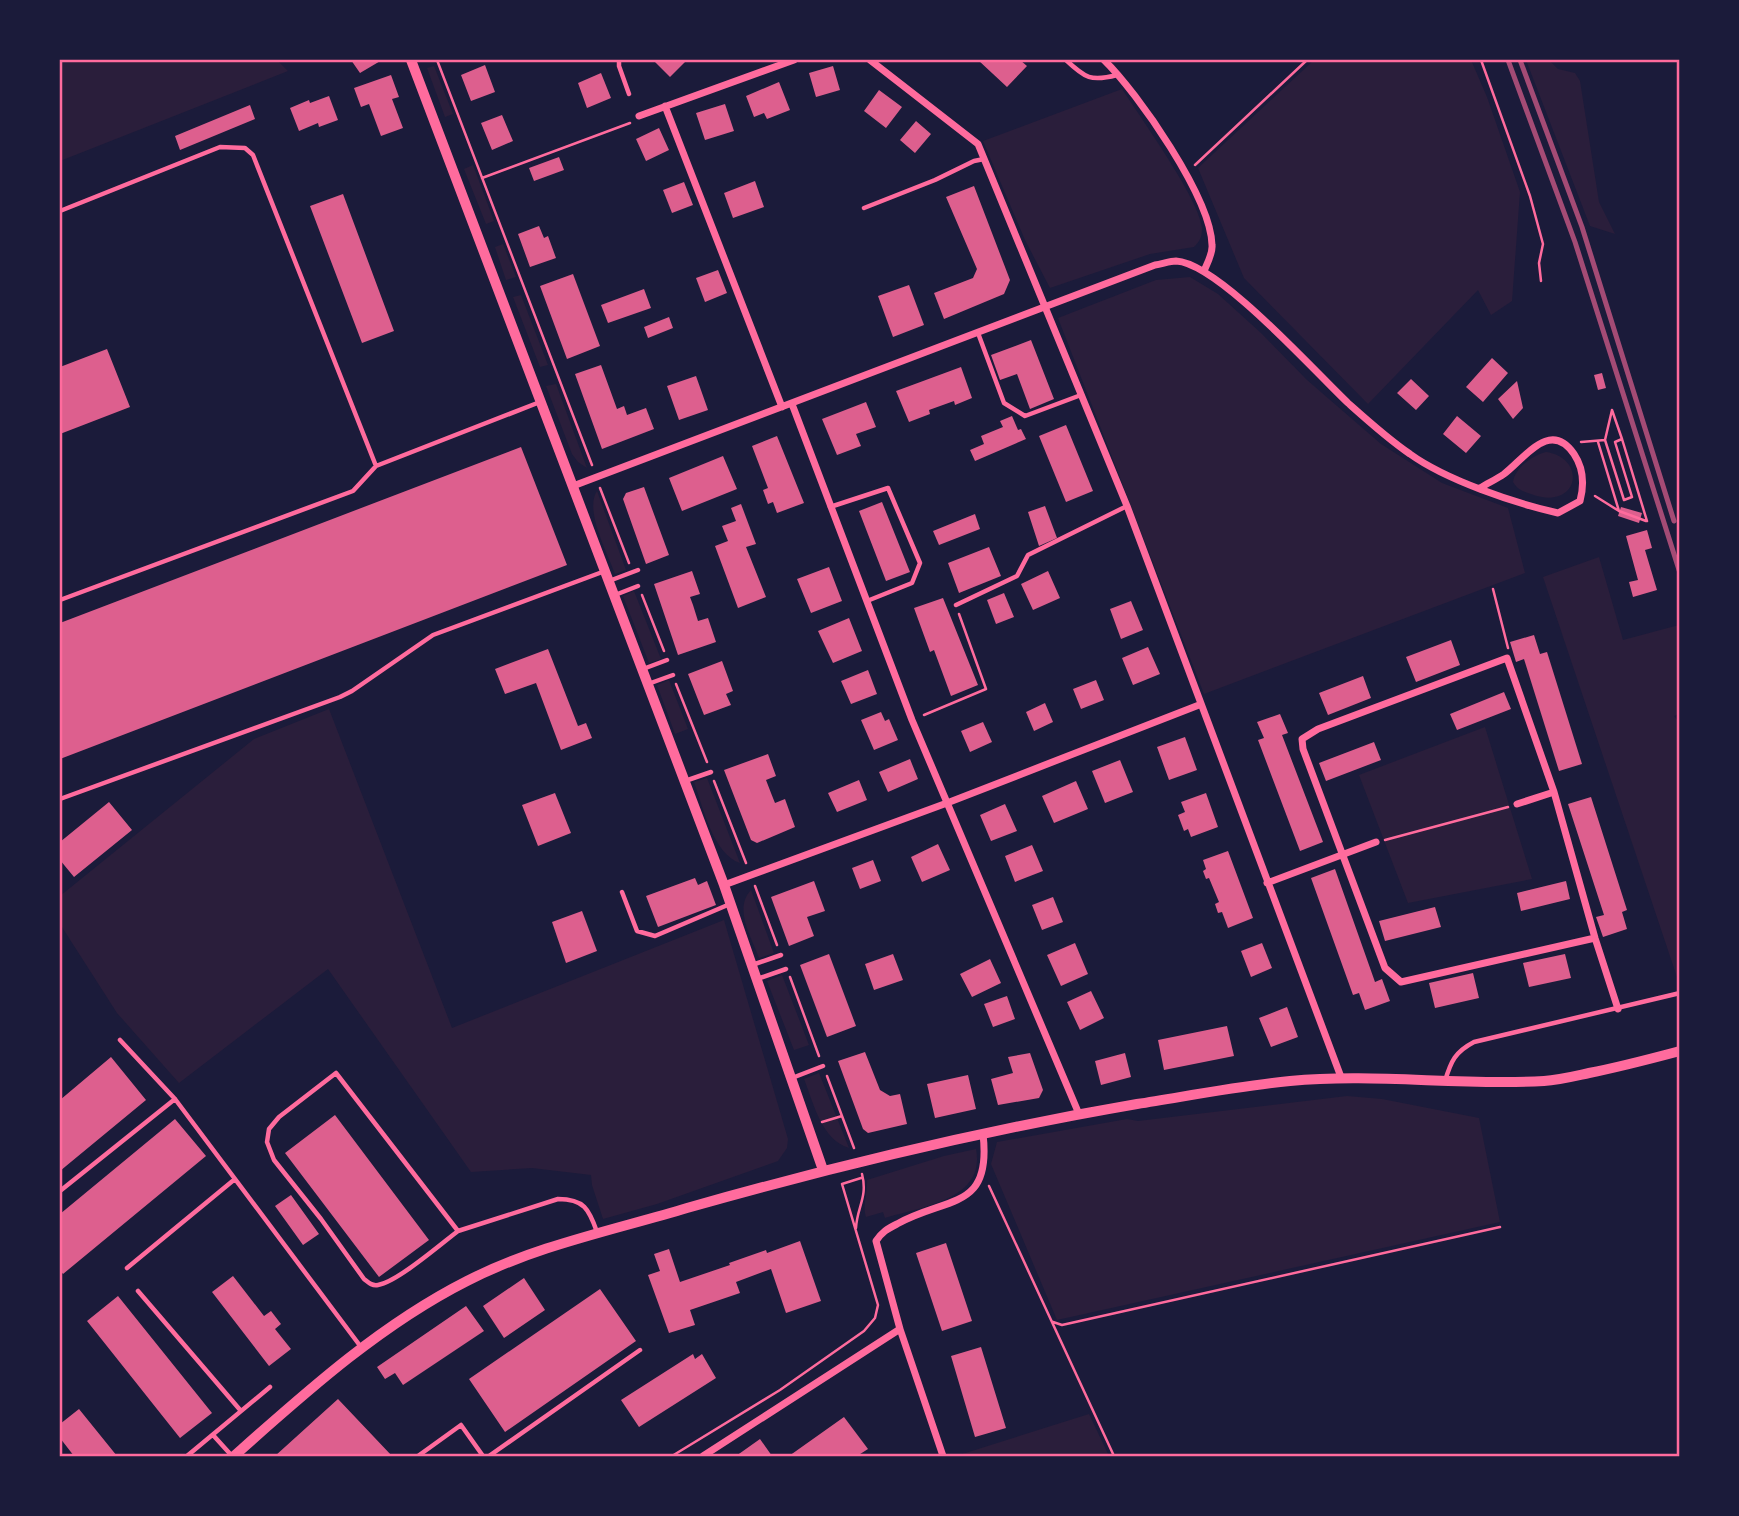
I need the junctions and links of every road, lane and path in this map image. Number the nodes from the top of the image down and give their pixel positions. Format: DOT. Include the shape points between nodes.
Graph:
graph roads {
  1 [pos="411,60"];
  2 [pos="437,60"];
  3 [pos="619,60"];
  4 [pos="794,60"];
  5 [pos="870,60"];
  6 [pos="1066,60"];
  7 [pos="1104,60"];
  8 [pos="1307,60"];
  9 [pos="1481,60"];
  10 [pos="1120,75"];
  11 [pos="629,94"];
  12 [pos="665,106"];
  13 [pos="639,116"];
  14 [pos="985,159"];
  15 [pos="1186,174"];
  16 [pos="482,178"];
  17 [pos="864,208"];
  18 [pos="60,211"];
  19 [pos="1205,271"];
  20 [pos="1541,281"];
  21 [pos="1046,307"];
  22 [pos="978,333"];
  23 [pos="1082,394"];
  24 [pos="541,402"];
  25 [pos="792,404"];
  26 [pos="782,407"];
  27 [pos="1622,439"];
  28 [pos="1605,440"];
  29 [pos="376,466"];
  30 [pos="596,477"];
  31 [pos="573,486"];
  32 [pos="1480,488"];
  33 [pos="1583,488"];
  34 [pos="1126,506"];
  35 [pos="831,507"];
  36 [pos="1619,511"];
  37 [pos="635,571"];
  38 [pos="607,576"];
  39 [pos="638,586"];
  40 [pos="1493,589"];
  41 [pos="614,595"];
  42 [pos="60,600"];
  43 [pos="867,601"];
  44 [pos="956,605"];
  45 [pos="1507,658"];
  46 [pos="667,660"];
  47 [pos="642,670"];
  48 [pos="673,675"];
  49 [pos="647,685"];
  50 [pos="1199,705"];
  51 [pos="912,720"];
  52 [pos="711,772"];
  53 [pos="684,782"];
  54 [pos="1554,792"];
  55 [pos="60,799"];
  56 [pos="947,803"];
  57 [pos="1517,804"];
  58 [pos="1376,842"];
  59 [pos="1342,854"];
  60 [pos="750,875"];
  61 [pos="1267,883"];
  62 [pos="724,885"];
  63 [pos="622,892"];
  64 [pos="730,904"];
  65 [pos="1595,938"];
  66 [pos="781,955"];
  67 [pos="752,965"];
  68 [pos="786,969"];
  69 [pos="757,979"];
  70 [pos="1679,993"];
  71 [pos="1618,1009"];
  72 [pos="120,1040"];
  73 [pos="1679,1051"];
  74 [pos="823,1066"];
  75 [pos="1341,1077"];
  76 [pos="792,1078"];
  77 [pos="1445,1082"];
  78 [pos="175,1099"];
  79 [pos="1079,1114"];
  80 [pos="842,1116"];
  81 [pos="809,1127"];
  82 [pos="983,1134"];
  83 [pos="859,1161"];
  84 [pos="823,1170"];
  85 [pos="981,1175"];
  86 [pos="863,1177"];
  87 [pos="235,1180"];
  88 [pos="60,1191"];
  89 [pos="1500,1227"];
  90 [pos="856,1228"];
  91 [pos="458,1231"];
  92 [pos="597,1234"];
  93 [pos="127,1268"];
  94 [pos="138,1291"];
  95 [pos="1053,1322"];
  96 [pos="900,1329"];
  97 [pos="362,1348"];
  98 [pos="640,1350"];
  99 [pos="270,1387"];
  100 [pos="242,1411"];
  101 [pos="213,1435"];
  102 [pos="187,1457"];
  103 [pos="233,1457"];
  104 [pos="418,1457"];
  105 [pos="483,1457"];
  106 [pos="489,1457"];
  107 [pos="672,1457"];
  108 [pos="703,1457"];
  109 [pos="943,1457"];
  110 [pos="1114,1457"];
  1 -- 24 [label="street"];
  2 -- 16 [label="path"];
  3 -- 11 [label="lane"];
  4 -- 12 [label="street"];
  5 -- 14 [label="street" via="978,144"];
  6 -- 10 [label="lane" via="1084,76 1099,80"];
  7 -- 10 [label="street"];
  8 -- 15 [label="path"];
  9 -- 20 [label="path" via="1530,196 1543,244"];
  10 -- 15 [label="street"];
  12 -- 13 [label="street"];
  12 -- 26 [label="street"];
  13 -- 16 [label="path"];
  14 -- 17 [label="lane"];
  14 -- 21 [label="street"];
  15 -- 19 [label="street" via="1206,216 1213,247"];
  16 -- 30 [label="path"];
  18 -- 29 [label="lane" via="220,147 245,148 253,155"];
  19 -- 21 [label="street" via="1178,261 1155,265"];
  19 -- 32 [label="street" via="1409,454"];
  21 -- 22 [label="street"];
  21 -- 23 [label="street"];
  22 -- 23 [label="lane" via="1004,403 1025,415"];
  22 -- 25 [label="street"];
  23 -- 34 [label="street"];
  24 -- 29 [label="lane"];
  24 -- 31 [label="street"];
  25 -- 26 [label="street"];
  25 -- 35 [label="street"];
  26 -- 30 [label="street"];
  27 -- 28 [label="path" via="1614,409"];
  27 -- 28 [label="path" via="1615,442 1632,498 1624,500"];
  27 -- 36 [label="path" via="1647,521"];
  28 -- 36 [label="path" via="1598,442"];
  29 -- 42 [label="lane" via="353,491"];
  30 -- 31 [label="street"];
  30 -- 37 [label="path"];
  31 -- 38 [label="street"];
  32 -- 33 [label="street" via="1558,513 1580,502"];
  32 -- 33 [label="street" via="1539,443 1551,439 1573,452"];
  33 -- 36 [label="path"];
  34 -- 44 [label="lane" via="1028,555 1017,576"];
  34 -- 50 [label="street"];
  35 -- 43 [label="street"];
  35 -- 43 [label="lane" via="888,488 920,563 912,583"];
  37 -- 38 [label="lane"];
  38 -- 41 [label="street"];
  38 -- 55 [label="lane" via="433,635 341,697"];
  39 -- 41 [label="lane"];
  39 -- 46 [label="path"];
  40 -- 45 [label="path" via="1509,645"];
  41 -- 47 [label="street"];
  43 -- 51 [label="street"];
  44 -- 51 [label="path" via="986,689"];
  45 -- 54 [label="street"];
  45 -- 59 [label="street" via="1302,739"];
  46 -- 47 [label="lane"];
  47 -- 49 [label="street"];
  48 -- 49 [label="lane"];
  48 -- 52 [label="path"];
  49 -- 53 [label="street"];
  50 -- 56 [label="street"];
  50 -- 61 [label="street"];
  51 -- 56 [label="street"];
  52 -- 53 [label="lane"];
  52 -- 60 [label="path"];
  53 -- 62 [label="street"];
  54 -- 57 [label="street"];
  54 -- 65 [label="street"];
  56 -- 60 [label="street"];
  56 -- 79 [label="street"];
  57 -- 58 [label="path"];
  58 -- 59 [label="street"];
  59 -- 61 [label="street"];
  59 -- 65 [label="street" via="1385,968 1401,982"];
  60 -- 62 [label="street"];
  60 -- 66 [label="path"];
  61 -- 75 [label="street"];
  62 -- 64 [label="street"];
  63 -- 64 [label="lane" via="637,931 655,936"];
  64 -- 67 [label="street"];
  65 -- 71 [label="street"];
  66 -- 67 [label="lane"];
  67 -- 69 [label="street"];
  68 -- 69 [label="lane"];
  68 -- 74 [label="path"];
  69 -- 76 [label="street"];
  70 -- 71 [label="lane"];
  71 -- 77 [label="lane" via="1474,1042 1451,1061"];
  72 -- 78 [label="lane"];
  73 -- 77 [label="street" via="1550,1081"];
  74 -- 76 [label="lane"];
  74 -- 80 [label="path"];
  75 -- 77 [label="street"];
  75 -- 79 [label="street" via="1236,1088"];
  76 -- 81 [label="street"];
  78 -- 87 [label="lane"];
  78 -- 88 [label="lane"];
  79 -- 82 [label="street"];
  80 -- 81 [label="path"];
  80 -- 83 [label="path"];
  81 -- 84 [label="street"];
  82 -- 83 [label="street"];
  82 -- 85 [label="street" via="986,1159"];
  83 -- 84 [label="street"];
  83 -- 86 [label="path"];
  84 -- 92 [label="street"];
  85 -- 95 [label="path"];
  85 -- 96 [label="street" via="971,1194 907,1218 882,1232 876,1241"];
  86 -- 90 [label="path" via="865,1196"];
  86 -- 90 [label="path" via="842,1184"];
  87 -- 93 [label="lane"];
  87 -- 97 [label="lane"];
  89 -- 95 [label="path" via="1062,1325"];
  90 -- 107 [label="path" via="878,1305 875,1318 864,1331 780,1390"];
  91 -- 91 [label="lane" via="395,1278 372,1285 274,1160 267,1142 269,1129 336,1073"];
  91 -- 92 [label="lane" via="558,1199 573,1199 589,1211"];
  92 -- 97 [label="street" via="477,1276"];
  94 -- 100 [label="lane"];
  95 -- 110 [label="path"];
  96 -- 108 [label="street"];
  96 -- 109 [label="street"];
  97 -- 103 [label="street"];
  98 -- 106 [label="lane"];
  99 -- 100 [label="lane"];
  100 -- 101 [label="lane"];
  101 -- 102 [label="lane"];
  101 -- 103 [label="lane"];
  104 -- 105 [label="lane" via="461,1425"];
}
